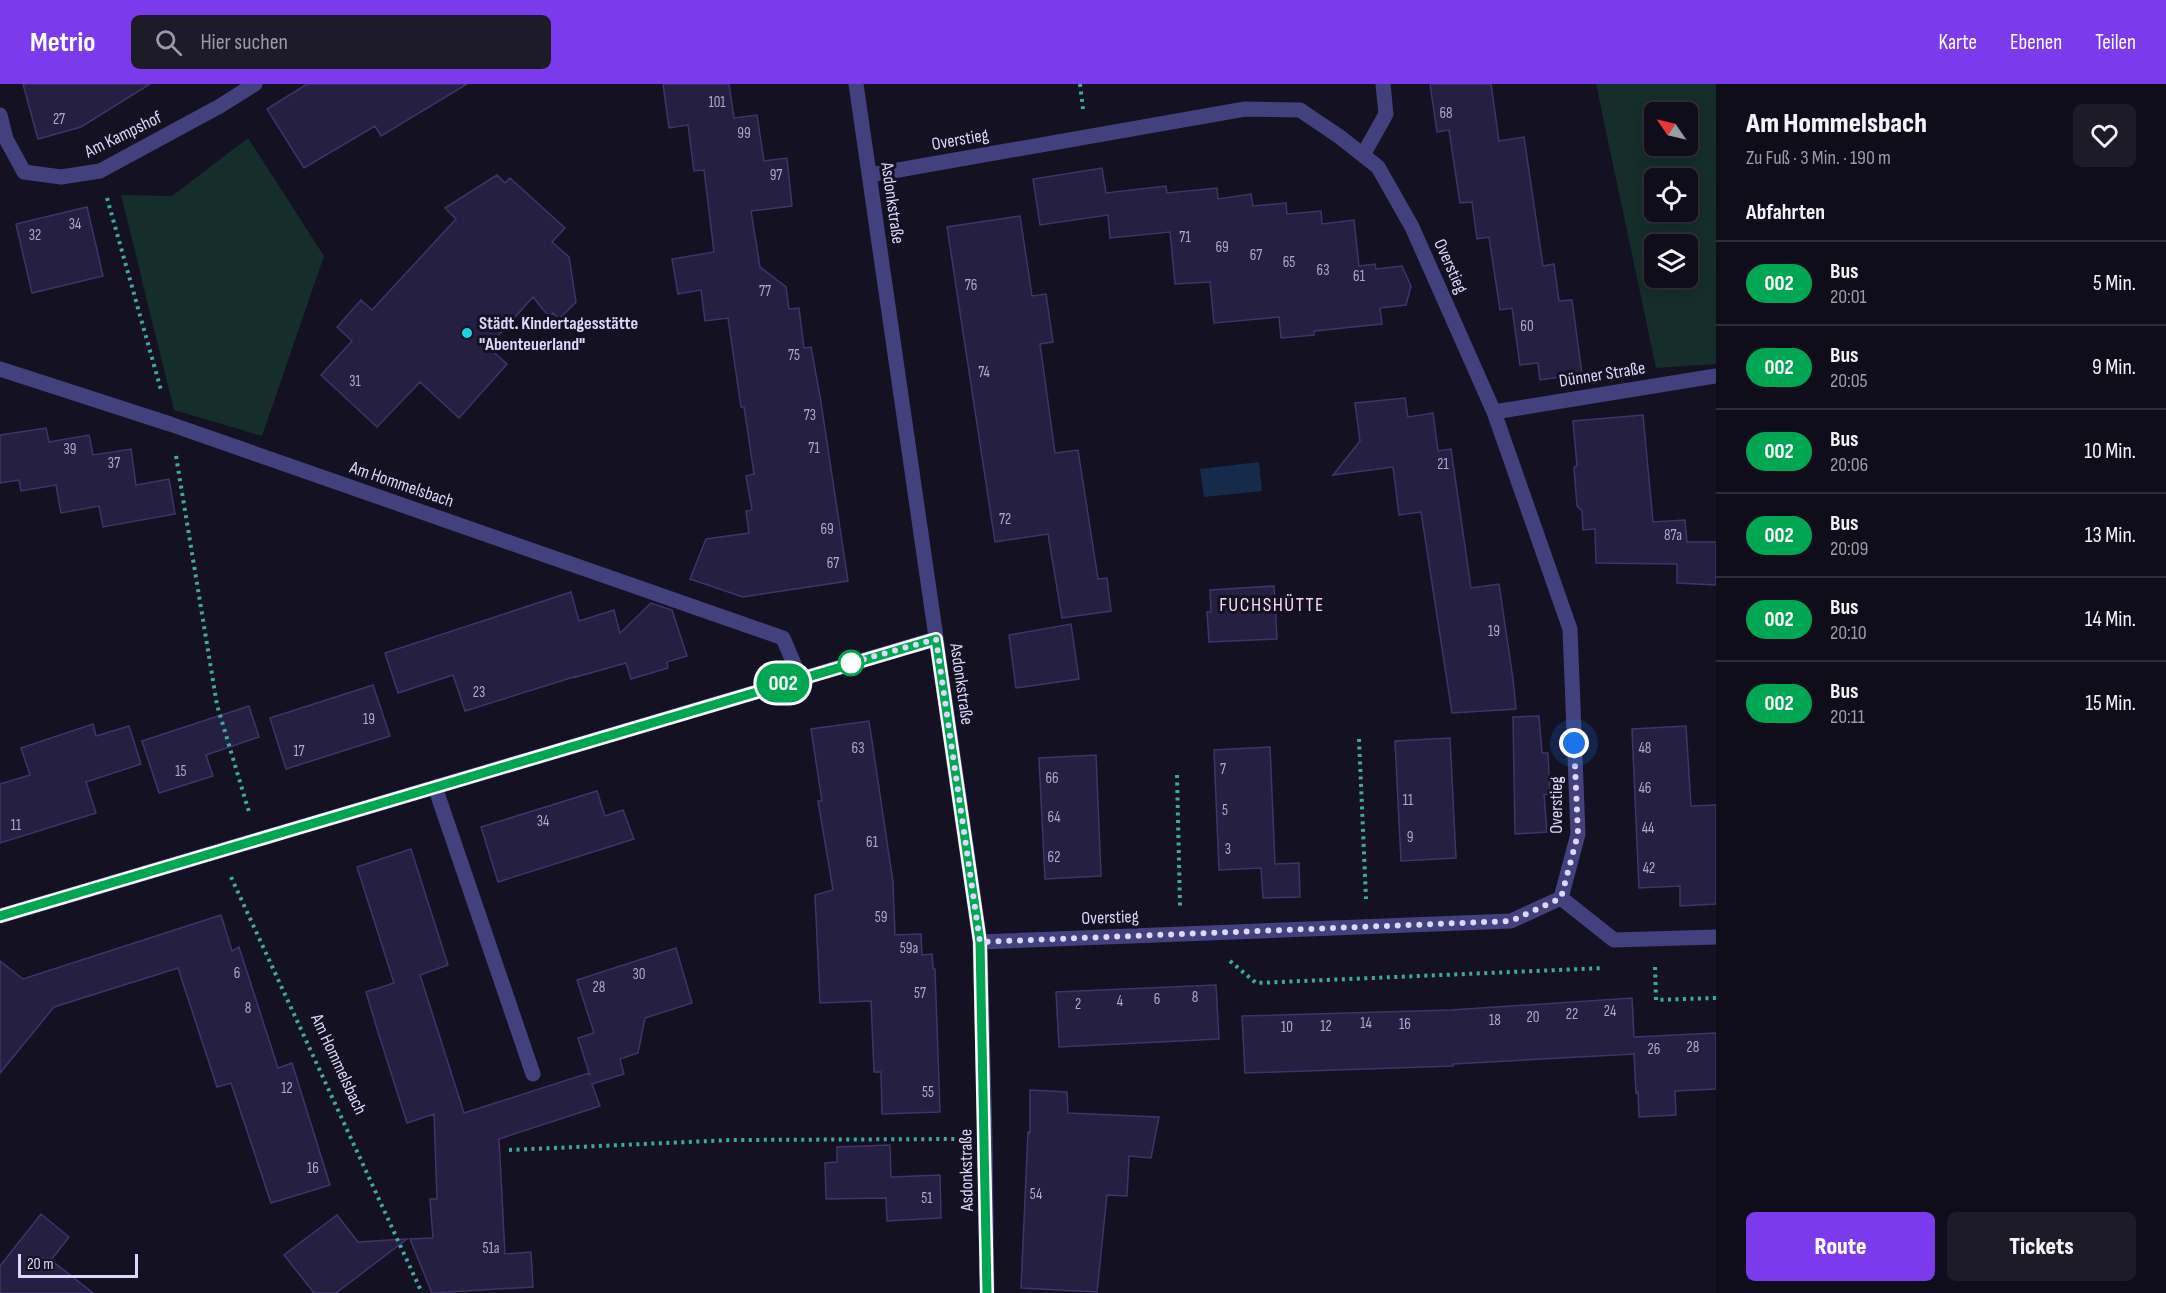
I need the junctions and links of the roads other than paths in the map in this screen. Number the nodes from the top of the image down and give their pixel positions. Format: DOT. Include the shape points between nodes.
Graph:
graph roads {
  1 [pos="255,84"];
  2 [pos="856,84"];
  3 [pos="1383,84"];
  4 [pos="0,115"];
  5 [pos="1364,155"];
  6 [pos="870,175"];
  7 [pos="0,369"];
  8 [pos="1716,376"];
  9 [pos="1494,411"];
  10 [pos="936,639"];
  11 [pos="800,678"];
  12 [pos="435,787"];
  13 [pos="1561,898"];
  14 [pos="0,915"];
  15 [pos="1716,937"];
  16 [pos="980,942"];
  17 [pos="533,1074"];
  18 [pos="987,1293"];
  1 -- 4 [label="street, Am Kampshof" via="100,171 61,177 24,172 6,139"];
  2 -- 6 [label="street, Asdonkstraße"];
  3 -- 5 [label="street" via="1386,114"];
  5 -- 6 [label="street, Overstieg" via="1300,110 1254,108"];
  5 -- 9 [label="street, Overstieg" via="1378,167 1412,227"];
  6 -- 10 [label="street, Asdonkstraße"];
  7 -- 11 [label="street, Am Hommelsbach" via="170,424 783,638"];
  8 -- 9 [label="street, Dünner Straße"];
  9 -- 13 [label="street, Overstieg" via="1570,629 1578,834"];
  10 -- 11 [label="street"];
  10 -- 16 [label="street, Asdonkstraße"];
  11 -- 12 [label="street"];
  12 -- 14 [label="street"];
  12 -- 17 [label="street"];
  13 -- 15 [label="street" via="1614,940"];
  13 -- 16 [label="street, Overstieg" via="1511,921"];
  16 -- 18 [label="street, Asdonkstraße"];
}
